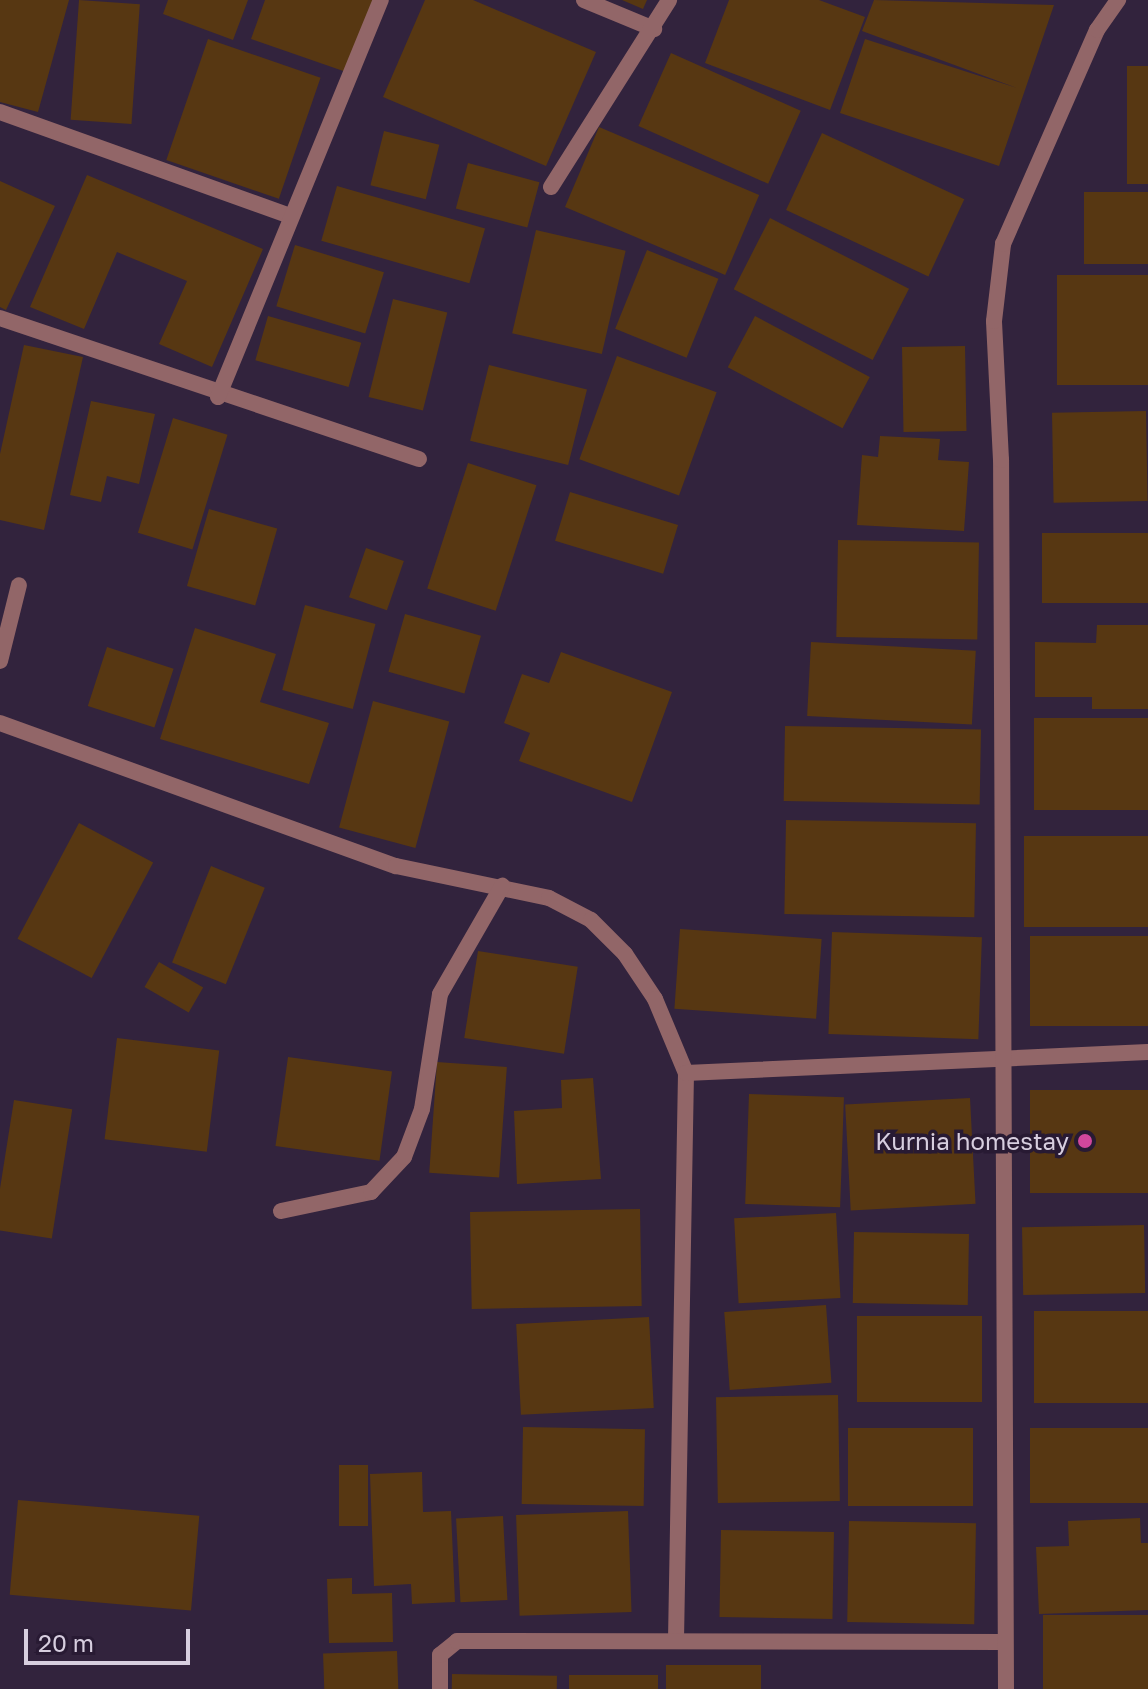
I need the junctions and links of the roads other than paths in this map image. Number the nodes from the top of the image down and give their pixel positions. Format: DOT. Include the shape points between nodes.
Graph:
graph roads {
  1 [pos="381,0"];
  2 [pos="584,0"];
  3 [pos="669,0"];
  4 [pos="1118,0"];
  5 [pos="654,29"];
  6 [pos="0,112"];
  7 [pos="551,187"];
  8 [pos="291,216"];
  9 [pos="0,318"];
  10 [pos="218,397"];
  11 [pos="419,459"];
  12 [pos="19,585"];
  13 [pos="0,661"];
  14 [pos="0,723"];
  15 [pos="502,886"];
  16 [pos="1148,1052"];
  17 [pos="1003,1053"];
  18 [pos="686,1073"];
  19 [pos="281,1211"];
  20 [pos="676,1638"];
  21 [pos="1005,1642"];
  22 [pos="440,1689"];
  23 [pos="1006,1689"];
  1 -- 8 [label="street"];
  2 -- 5 [label="street"];
  3 -- 5 [label="street"];
  4 -- 17 [label="street" via="1097,30 1003,244 994,321"];
  5 -- 7 [label="street"];
  6 -- 8 [label="street"];
  8 -- 10 [label="street"];
  9 -- 10 [label="street"];
  10 -- 11 [label="street"];
  12 -- 13 [label="street"];
  14 -- 15 [label="street" via="312,839 396,866"];
  15 -- 18 [label="street" via="591,920 625,954 655,999"];
  15 -- 19 [label="street" via="440,994 422,1109 404,1157 371,1192"];
  16 -- 17 [label="street"];
  17 -- 18 [label="street"];
  17 -- 21 [label="street"];
  18 -- 20 [label="street"];
  20 -- 21 [label="street"];
  20 -- 22 [label="street" via="457,1641 440,1655"];
  21 -- 23 [label="street"];
}
